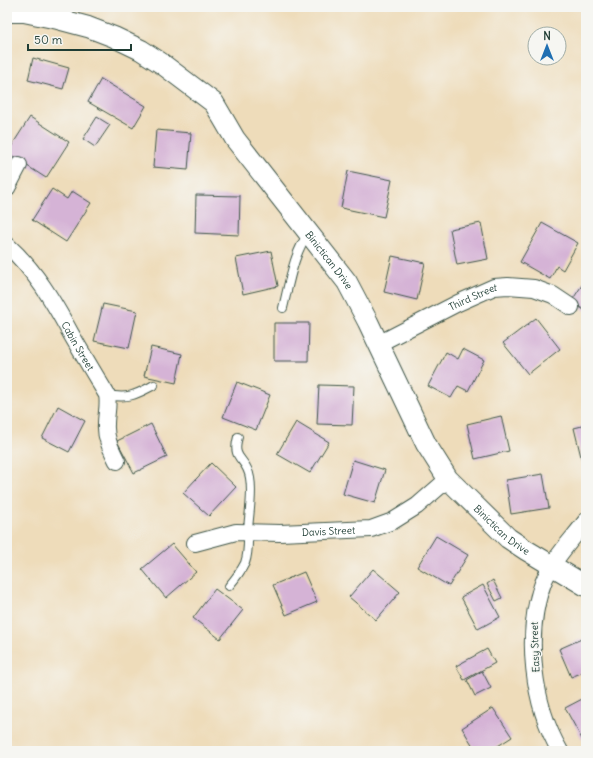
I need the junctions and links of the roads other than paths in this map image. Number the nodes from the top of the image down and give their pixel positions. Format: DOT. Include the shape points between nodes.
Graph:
graph roads {
  1 [pos="7,12"];
  2 [pos="19,165"];
  3 [pos="7,188"];
  4 [pos="310,234"];
  5 [pos="7,245"];
  6 [pos="571,307"];
  7 [pos="283,308"];
  8 [pos="378,344"];
  9 [pos="154,385"];
  10 [pos="107,395"];
  11 [pos="238,437"];
  12 [pos="117,461"];
  13 [pos="448,479"];
  14 [pos="586,521"];
  15 [pos="248,531"];
  16 [pos="194,543"];
  17 [pos="552,566"];
  18 [pos="230,586"];
  19 [pos="586,586"];
  20 [pos="560,751"];
  1 -- 4 [label="street, Binictican Drive" via="24,12 88,27 141,50 161,63 214,103 236,139"];
  2 -- 3 [label="street"];
  4 -- 7 [label="lane" via="297,254"];
  4 -- 8 [label="street, Binictican Drive" via="347,282"];
  5 -- 10 [label="street, Cabin Street" via="19,255 47,291"];
  6 -- 8 [label="street, Third Street" via="553,295 534,288 494,287"];
  8 -- 13 [label="street, Binictican Drive" via="426,444"];
  9 -- 10 [label="lane" via="128,397"];
  10 -- 12 [label="street" via="106,436"];
  11 -- 15 [label="lane" via="236,454 247,467 250,479"];
  13 -- 15 [label="street, Davis Street" via="417,506 393,521 371,529 280,533"];
  13 -- 17 [label="street, Binictican Drive" via="508,538"];
  14 -- 17 [label="street, Easy Street"];
  15 -- 16 [label="street, Davis Street"];
  15 -- 18 [label="lane" via="249,547 245,562"];
  17 -- 19 [label="street, Binictican Drive"];
  17 -- 20 [label="street, Easy Street" via="543,583 534,616 534,661 541,706 553,740"];
}
